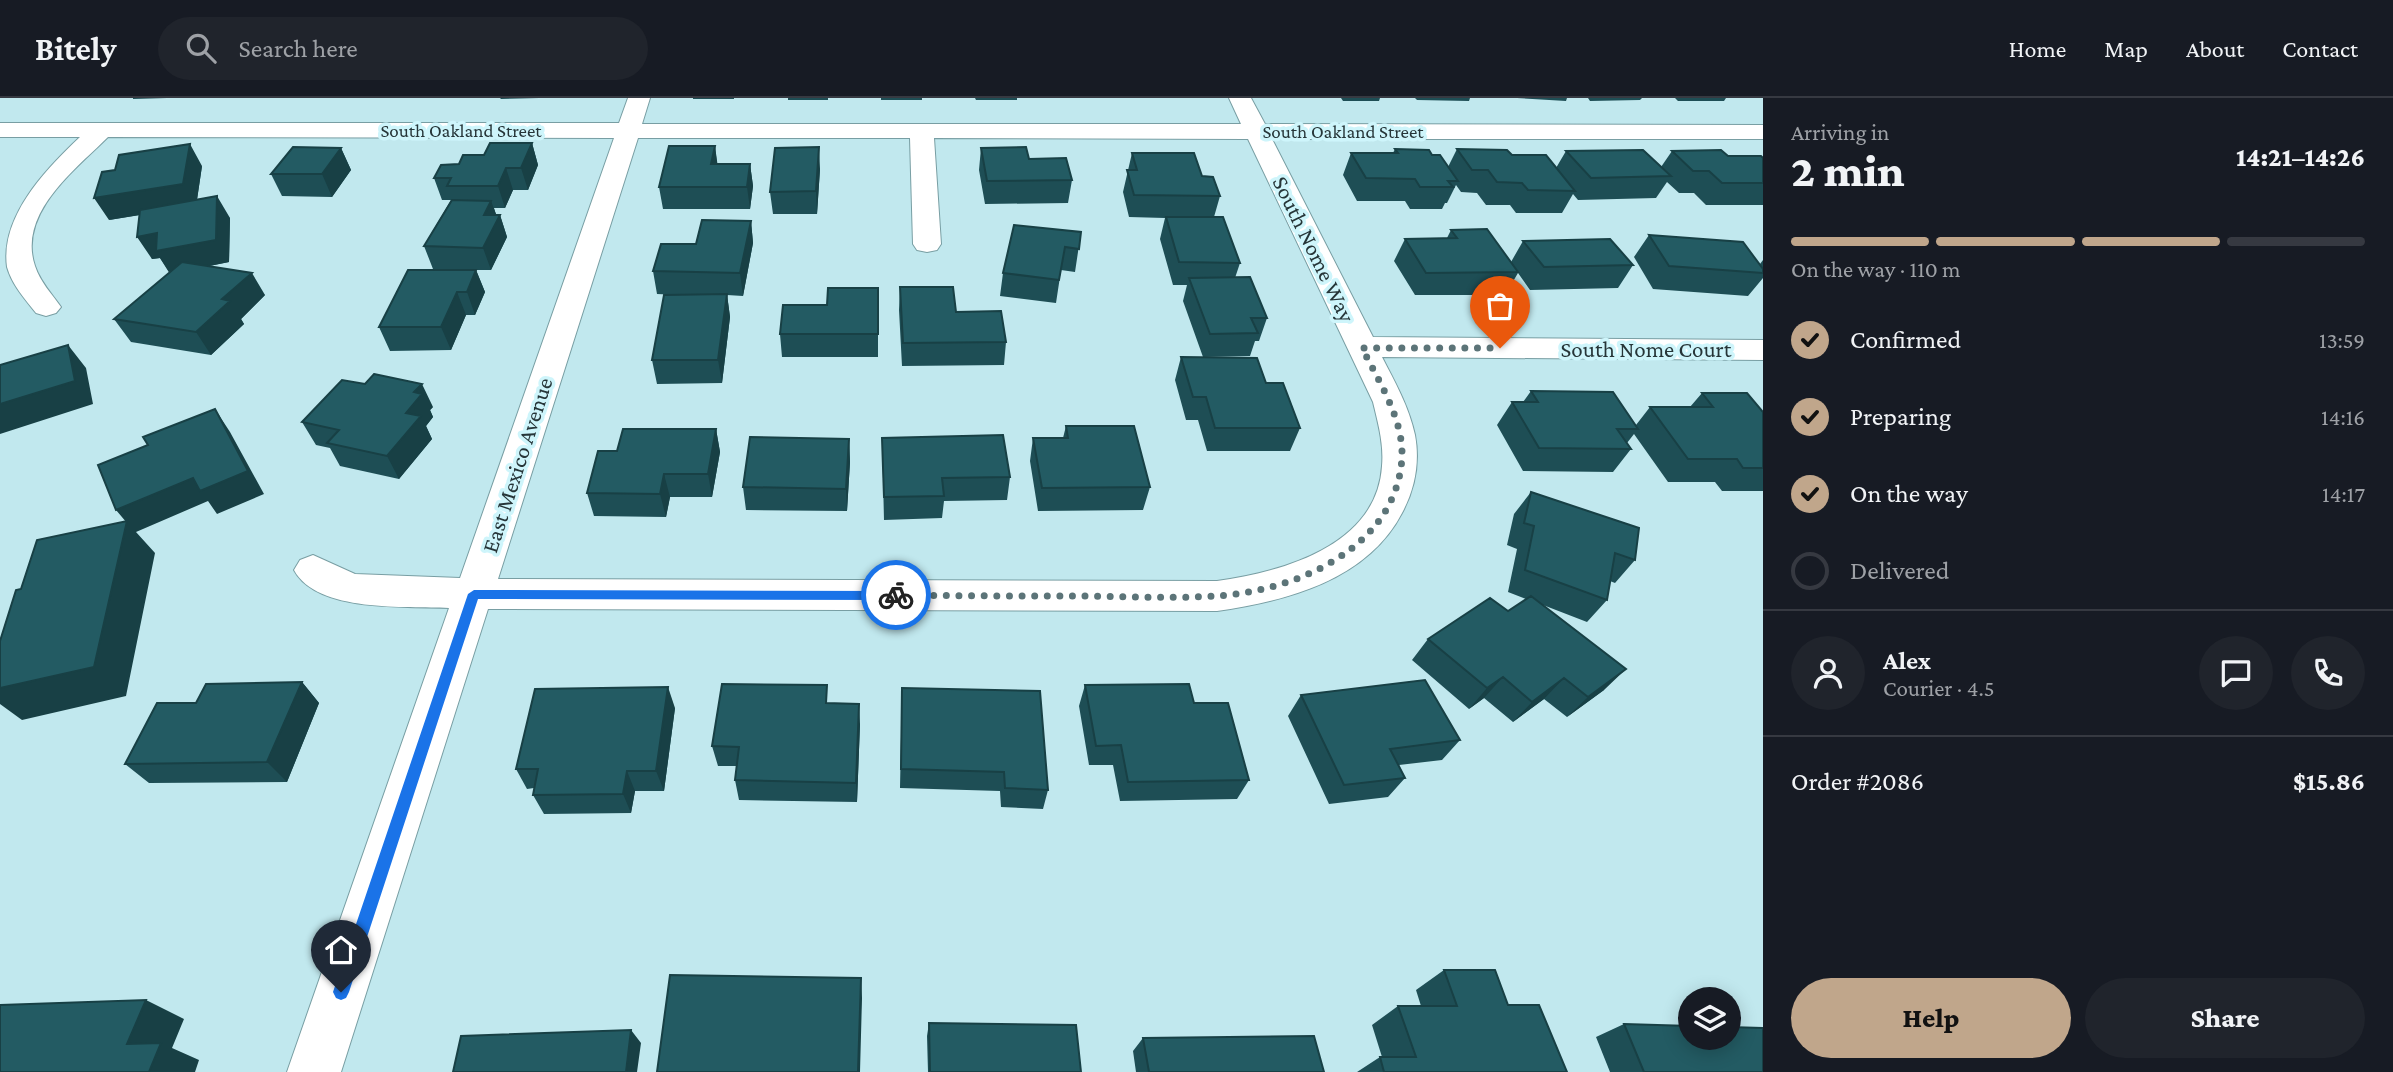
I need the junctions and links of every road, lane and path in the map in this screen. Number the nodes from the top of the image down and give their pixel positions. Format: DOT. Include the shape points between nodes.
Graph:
graph roads {
  1 [pos="1240,98"];
  2 [pos="634,114"];
  3 [pos="0,130"];
  4 [pos="102,130"];
  5 [pos="922,130"];
  6 [pos="1256,131"];
  7 [pos="1763,132"];
  8 [pos="927,244"];
  9 [pos="46,307"];
  10 [pos="1362,348"];
  11 [pos="1763,350"];
  12 [pos="313,570"];
  13 [pos="474,594"];
  14 [pos="314,1072"];
  1 -- 6 [label="street, South Nome Way"];
  2 -- 4 [label="street, South Oakland Street"];
  2 -- 5 [label="street, South Oakland Street"];
  2 -- 13 [label="street, East Mexico Avenue"];
  3 -- 4 [label="street, South Oakland Street"];
  4 -- 9 [label="street" via="44,186 19,235 19,260 27,283"];
  5 -- 6 [label="street, South Oakland Street"];
  5 -- 8 [label="street"];
  6 -- 7 [label="street, South Oakland Street"];
  6 -- 10 [label="street, South Nome Way"];
  10 -- 11 [label="street, South Nome Court"];
  10 -- 13 [label="street, South Nome Way" via="1395,419 1402,455 1396,491 1377,525 1345,555 1275,586 1217,596"];
  12 -- 13 [label="street, South Nome Way" via="350,589"];
  13 -- 14 [label="street, East Mexico Avenue"];
}
